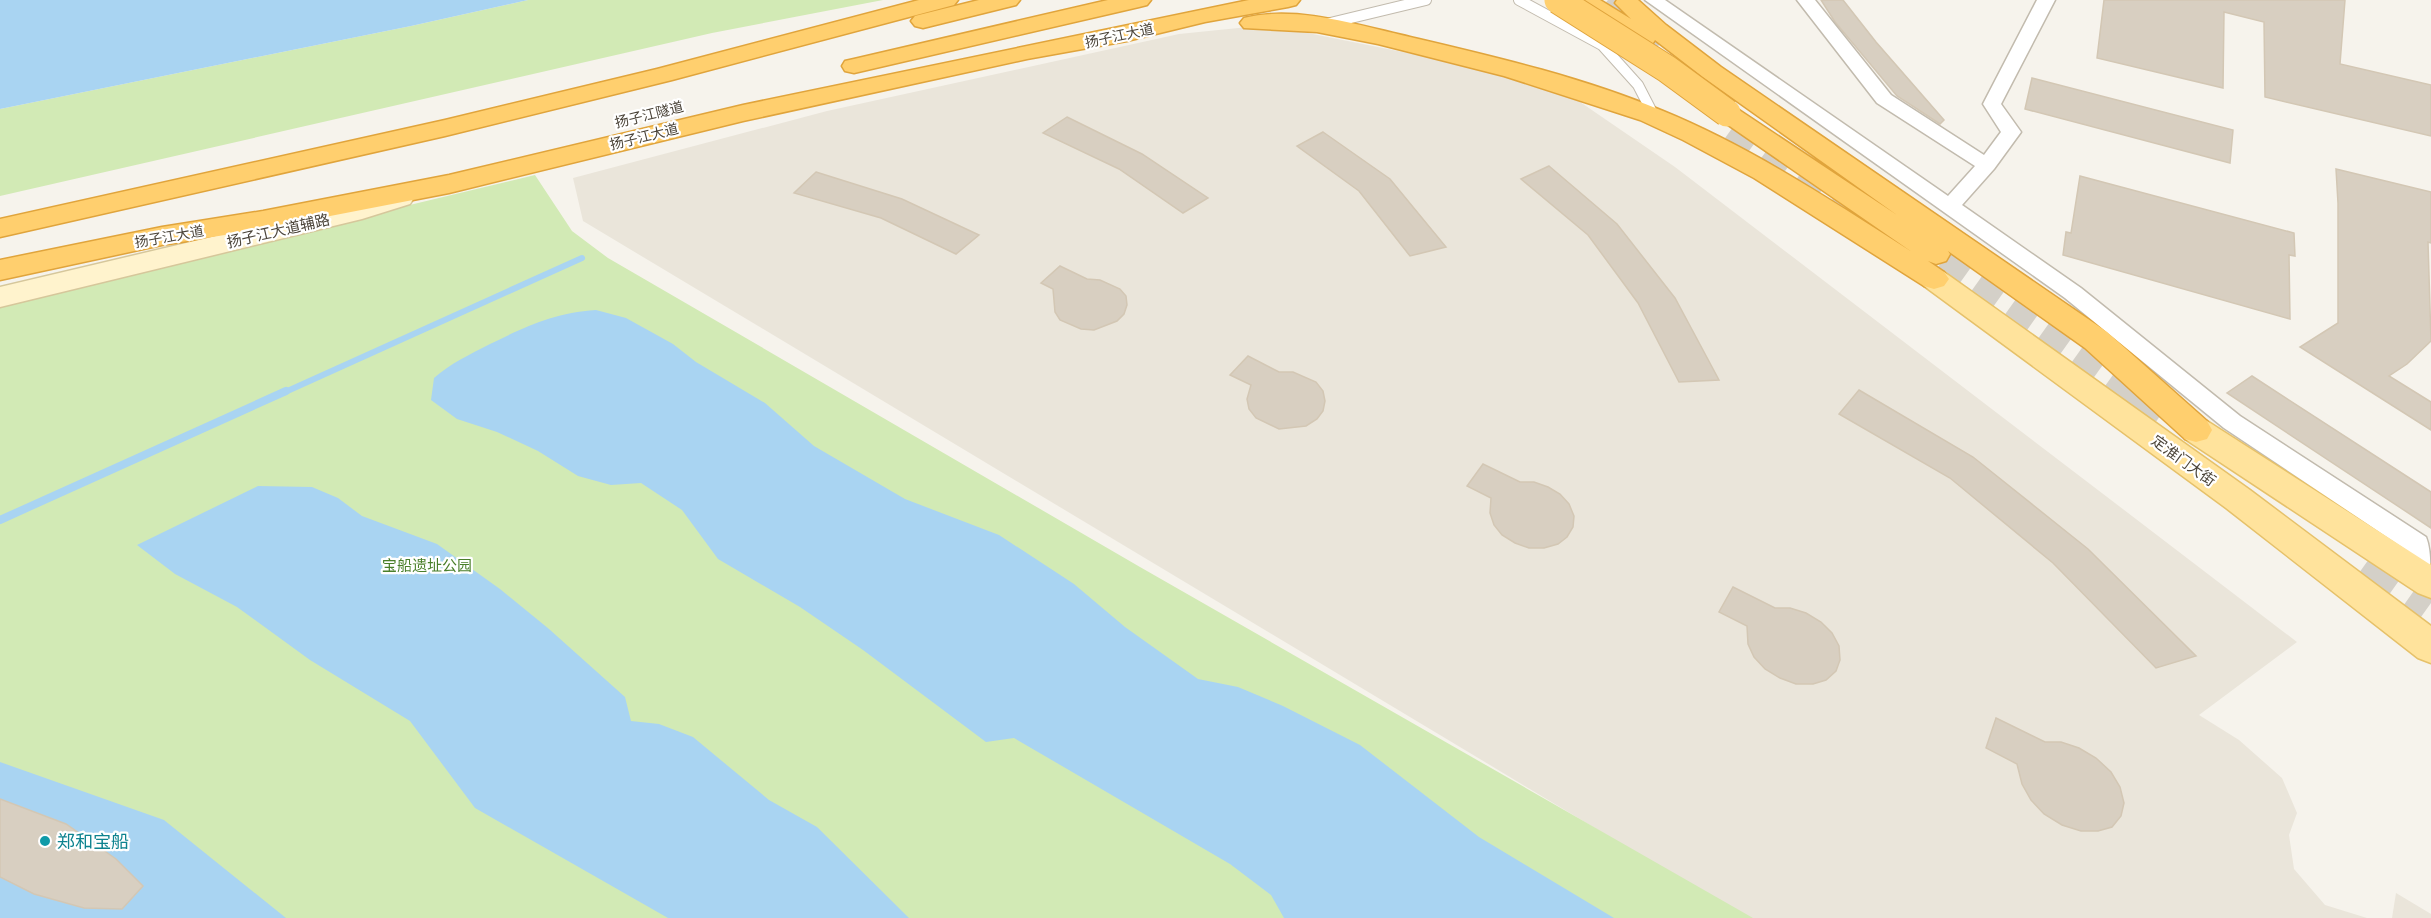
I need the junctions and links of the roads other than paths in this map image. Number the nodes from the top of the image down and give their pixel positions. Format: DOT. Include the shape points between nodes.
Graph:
graph roads {
  1 [pos="1139,0"];
  2 [pos="1288,0"];
  3 [pos="1426,0"];
  4 [pos="1519,0"];
  5 [pos="1558,0"];
  6 [pos="1584,0"];
  7 [pos="1806,0"];
  8 [pos="2046,0"];
  9 [pos="1019,1"];
  10 [pos="1640,1"];
  11 [pos="941,9"];
  12 [pos="1326,24"];
  13 [pos="1127,34"];
  14 [pos="1654,116"];
  15 [pos="1987,165"];
  16 [pos="449,184"];
  17 [pos="1949,207"];
  18 [pos="0,228"];
  19 [pos="162,236"];
  20 [pos="0,270"];
  21 [pos="1934,279"];
  22 [pos="0,297"];
  23 [pos="2159,404"];
  24 [pos="2196,430"];
  25 [pos="2425,579"];
  26 [pos="2431,647"];
  1 -- 19 [label="highway, 扬子江隧道" via="725,95 303,197"];
  2 -- 13 [label="highway, 扬子江大道"];
  3 -- 12 [label="lane"];
  4 -- 14 [label="lane" via="1602,45 1638,85"];
  5 -- 23 [label="highway, bridge" via="1648,56"];
  6 -- 23 [label="highway" via="1772,127"];
  7 -- 15 [label="street" via="1884,99"];
  8 -- 15 [label="street" via="1992,104 2011,132"];
  9 -- 11 [label="highway"];
  10 -- 17 [label="street"];
  10 -- 24 [label="highway" via="1657,30 2096,340"];
  11 -- 18 [label="highway" via="445,128"];
  12 -- 13 [label="highway" via="1283,20"];
  12 -- 14 [label="highway" via="1475,59"];
  13 -- 16 [label="highway, 扬子江大道" via="743,113"];
  14 -- 21 [label="highway" via="1811,200"];
  15 -- 17 [label="street"];
  16 -- 19 [label="highway, 扬子江大道"];
  16 -- 22 [label="main road, 扬子江大道辅路" via="352,213"];
  17 -- 25 [label="street" via="2073,293 2232,422 2417,544"];
  19 -- 20 [label="highway, 扬子江大道"];
  21 -- 26 [label="main road, 定淮门大街" via="2238,499"];
  23 -- 24 [label="highway"];
  24 -- 25 [label="main road, 定淮门大街"];
}
